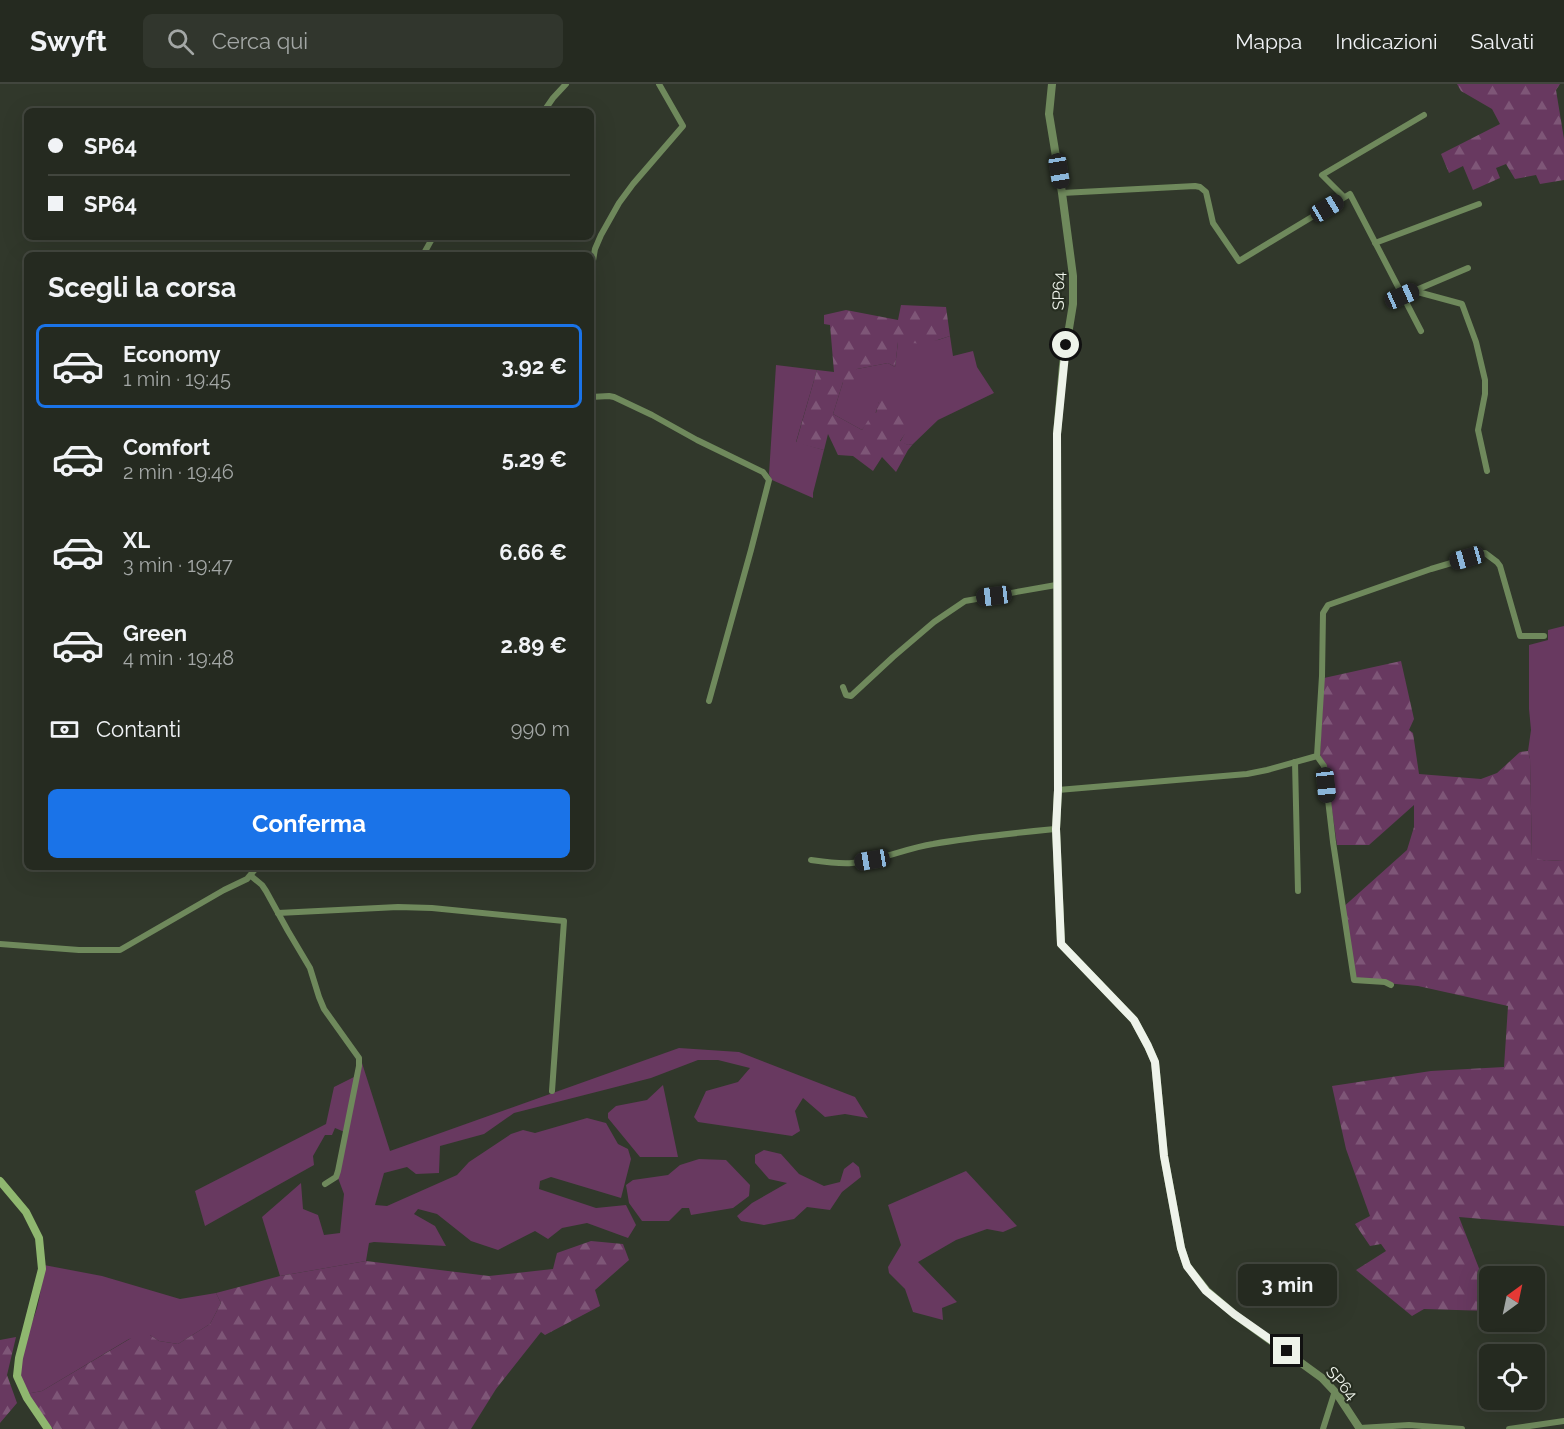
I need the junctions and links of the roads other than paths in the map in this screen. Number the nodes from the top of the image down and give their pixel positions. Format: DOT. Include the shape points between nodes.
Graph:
graph roads {
  1 [pos="566,84"];
  2 [pos="660,84"];
  3 [pos="1052,84"];
  4 [pos="546,108"];
  5 [pos="1424,114"];
  6 [pos="1062,193"];
  7 [pos="1344,197"];
  8 [pos="1479,204"];
  9 [pos="1375,243"];
  10 [pos="594,255"];
  11 [pos="1468,268"];
  12 [pos="1414,291"];
  13 [pos="1402,296"];
  14 [pos="1421,331"];
  15 [pos="594,397"];
  16 [pos="1487,471"];
  17 [pos="1056,585"];
  18 [pos="1544,636"];
  19 [pos="843,687"];
  20 [pos="709,701"];
  21 [pos="1317,756"];
  22 [pos="1295,762"];
  23 [pos="1058,790"];
  24 [pos="1056,829"];
  25 [pos="811,860"];
  26 [pos="255,870"];
  27 [pos="251,876"];
  28 [pos="1298,891"];
  29 [pos="278,913"];
  30 [pos="0,944"];
  31 [pos="1391,985"];
  32 [pos="552,1090"];
  33 [pos="0,1181"];
  34 [pos="325,1184"];
  35 [pos="1335,1391"];
  36 [pos="1564,1421"];
  37 [pos="48,1429"];
  38 [pos="1323,1429"];
  39 [pos="1360,1429"];
  40 [pos="1462,1429"];
  41 [pos="1509,1429"];
  1 -- 4 [label="street"];
  2 -- 10 [label="street" via="683,126 619,203"];
  3 -- 6 [label="street, SP64 / SP64" via="1049,114"];
  5 -- 7 [label="street" via="1322,175"];
  6 -- 7 [label="street" via="1195,186 1209,197 1213,223 1239,261"];
  6 -- 17 [label="street, SP64 / SP64" via="1073,304 1057,434"];
  7 -- 9 [label="street" via="1350,194"];
  8 -- 9 [label="street"];
  9 -- 13 [label="street"];
  11 -- 12 [label="street"];
  12 -- 13 [label="street"];
  12 -- 16 [label="street" via="1462,304 1469,320 1485,380 1478,430"];
  13 -- 14 [label="street"];
  15 -- 20 [label="street" via="614,397 768,477"];
  17 -- 19 [label="street" via="965,601 934,622 851,696 846,695"];
  17 -- 23 [label="street, SP64 / SP64"];
  18 -- 21 [label="street" via="1520,636 1500,566 1485,553 1328,605 1323,613"];
  21 -- 22 [label="street"];
  21 -- 31 [label="street" via="1324,766 1354,980"];
  22 -- 23 [label="street" via="1247,774"];
  22 -- 28 [label="street"];
  23 -- 24 [label="street, SP64 / SP64"];
  24 -- 25 [label="street" via="930,844 854,863"];
  24 -- 35 [label="street, SP64 / SP64" via="1061,944 1134,1020 1155,1062 1164,1156 1187,1266 1206,1291"];
  26 -- 27 [label="street"];
  27 -- 29 [label="street" via="262,885"];
  27 -- 30 [label="street" via="120,950"];
  29 -- 32 [label="street" via="398,907 564,921"];
  29 -- 34 [label="street" via="310,968 324,1009 359,1058 338,1172"];
  33 -- 37 [label="main road" via="26,1212 39,1238 42,1269 17,1376"];
  35 -- 38 [label="street"];
  35 -- 39 [label="street, SP64 / SP64"];
  36 -- 41 [label="street"];
  39 -- 40 [label="street" via="1409,1425"];
}
